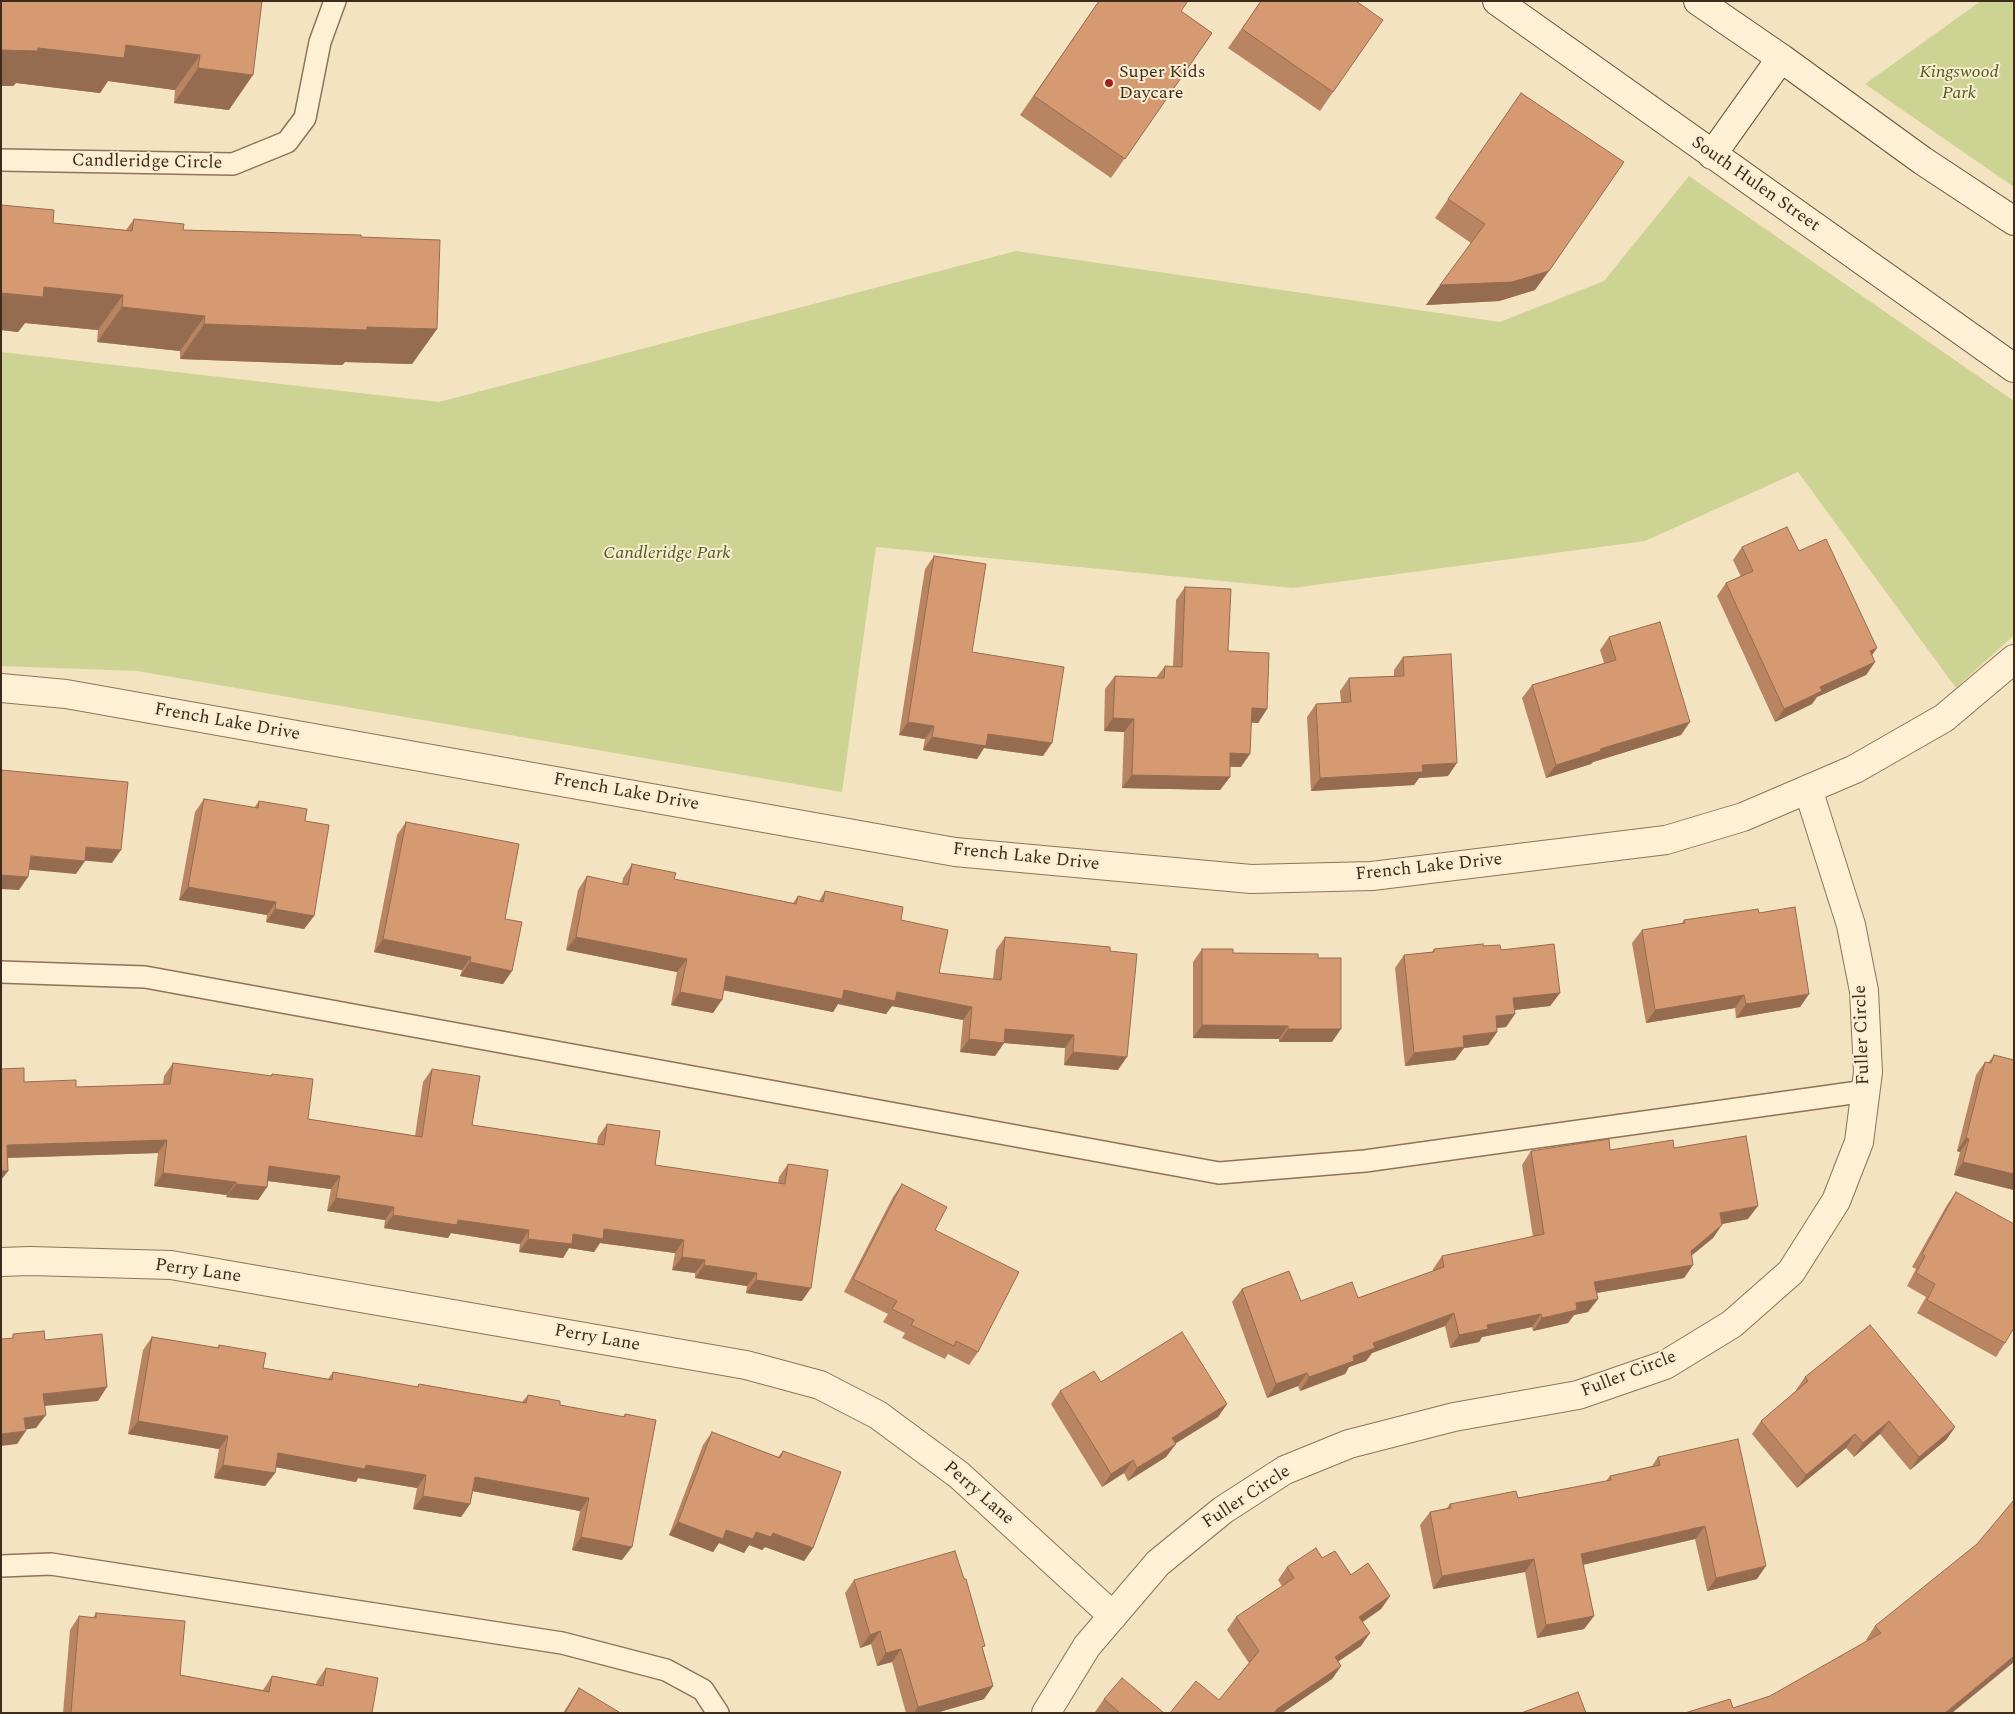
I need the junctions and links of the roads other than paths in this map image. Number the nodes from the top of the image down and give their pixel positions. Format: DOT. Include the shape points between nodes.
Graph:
graph roads {
  1 [pos="335,1"];
  2 [pos="1497,1"];
  3 [pos="1698,1"];
  4 [pos="1781,58"];
  5 [pos="1712,155"];
  6 [pos="1,160"];
  7 [pos="2014,221"];
  8 [pos="2014,368"];
  9 [pos="2014,660"];
  10 [pos="1,688"];
  11 [pos="1808,789"];
  12 [pos="1,972"];
  13 [pos="1866,1091"];
  14 [pos="1,1262"];
  15 [pos="1,1566"];
  16 [pos="1113,1616"];
  17 [pos="718,1713"];
  18 [pos="1046,1713"];
  1 -- 6 [label="lane, Candleridge Circle" via="320,42 305,118 287,142 233,164"];
  2 -- 5 [label="street, South Hulen Street"];
  3 -- 4 [label="street"];
  4 -- 5 [label="street"];
  4 -- 7 [label="street"];
  5 -- 8 [label="street, South Hulen Street"];
  9 -- 11 [label="street, French Lake Drive" via="1944,718 1855,769"];
  10 -- 11 [label="street, French Lake Drive" via="66,694 955,852 1251,879 1372,876 1666,840 1743,817"];
  11 -- 13 [label="street, Fuller Circle" via="1852,925 1864,991"];
  12 -- 13 [label="lane" via="145,977 1219,1173 1365,1161"];
  13 -- 16 [label="street, Fuller Circle" via="1859,1142 1836,1201 1792,1272 1732,1324 1665,1365 1578,1395 1454,1417 1349,1444 1285,1470 1223,1510 1158,1564"];
  14 -- 16 [label="street, Perry Lane" via="30,1260 171,1265 746,1365 820,1385 878,1415 959,1475"];
  15 -- 17 [label="lane" via="50,1564 562,1643 666,1670 703,1690"];
  16 -- 18 [label="street, Fuller Circle" via="1087,1646"];
}
